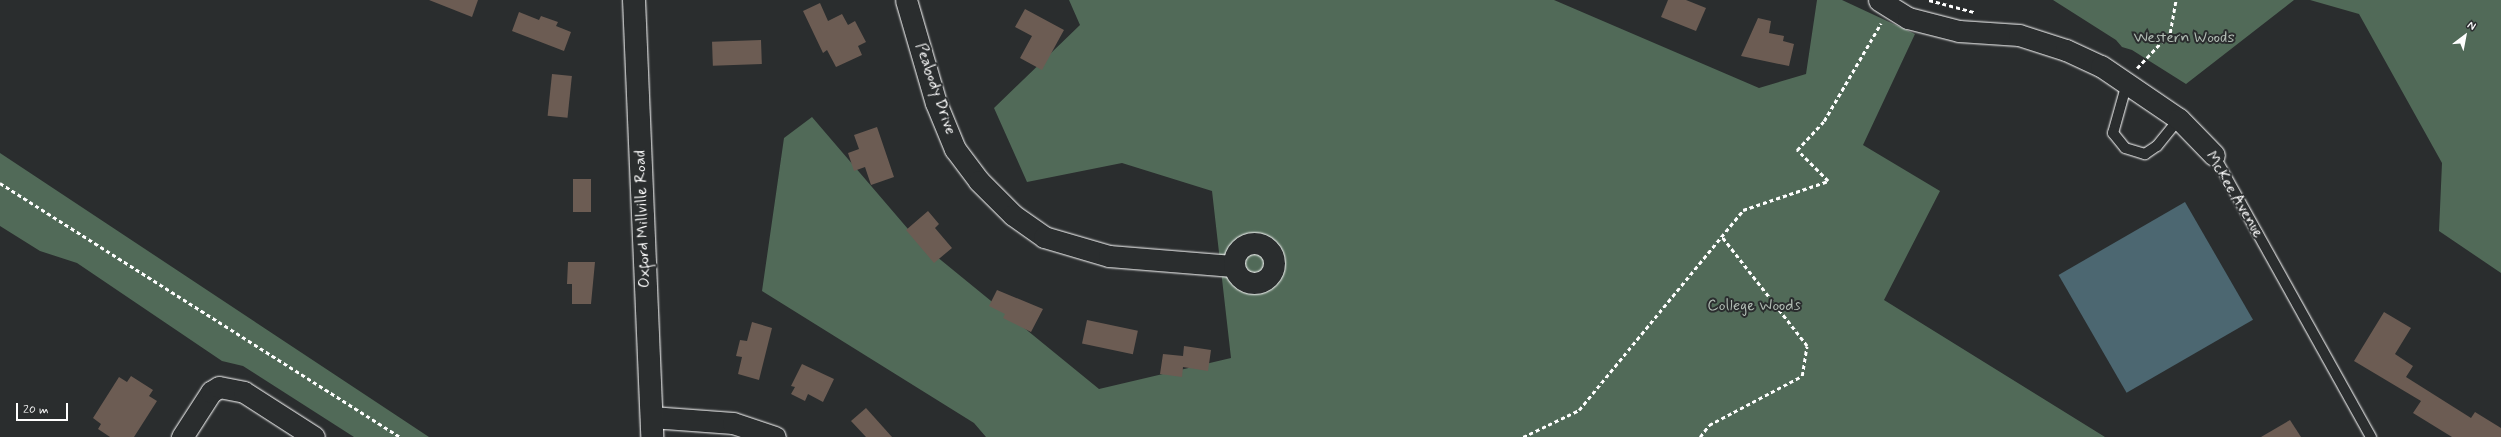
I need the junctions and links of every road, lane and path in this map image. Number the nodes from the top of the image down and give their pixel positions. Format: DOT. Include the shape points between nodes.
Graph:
graph roads {
  1 [pos="634,0"];
  2 [pos="906,0"];
  3 [pos="1885,4"];
  4 [pos="2127,83"];
  5 [pos="2179,119"];
  6 [pos="2214,155"];
  7 [pos="0,183"];
  8 [pos="1721,236"];
  9 [pos="1234,266"];
  10 [pos="652,427"];
  11 [pos="182,437"];
  12 [pos="314,437"];
  13 [pos="401,437"];
  14 [pos="775,437"];
  15 [pos="1523,437"];
  16 [pos="1700,437"];
  17 [pos="2372,437"];
  1 -- 10 [label="highway, Oxford Millville Road"];
  2 -- 9 [label="street, Peabody Drive" via="936,103 956,149 979,182 1013,215 1044,237 1109,256"];
  3 -- 4 [label="street, McKee Avenue" via="1908,18 1959,31 2019,35 2066,50 2101,66"];
  3 -- 8 [label="path" via="1824,121 1797,150 1828,181 1743,210"];
  4 -- 5 [label="street, McKee Avenue"];
  4 -- 5 [label="lane" via="2113,133 2125,148 2145,154 2157,146"];
  5 -- 6 [label="street, McKee Avenue"];
  6 -- 17 [label="lane, McKee Avenue"];
  7 -- 13 [label="path"];
  8 -- 15 [label="path" via="1579,410"];
  8 -- 16 [label="path" via="1808,346 1802,376 1709,425"];
  10 -- 14 [label="street" via="733,423"];
  11 -- 12 [label="street" via="211,392 219,387 244,392"];
}
